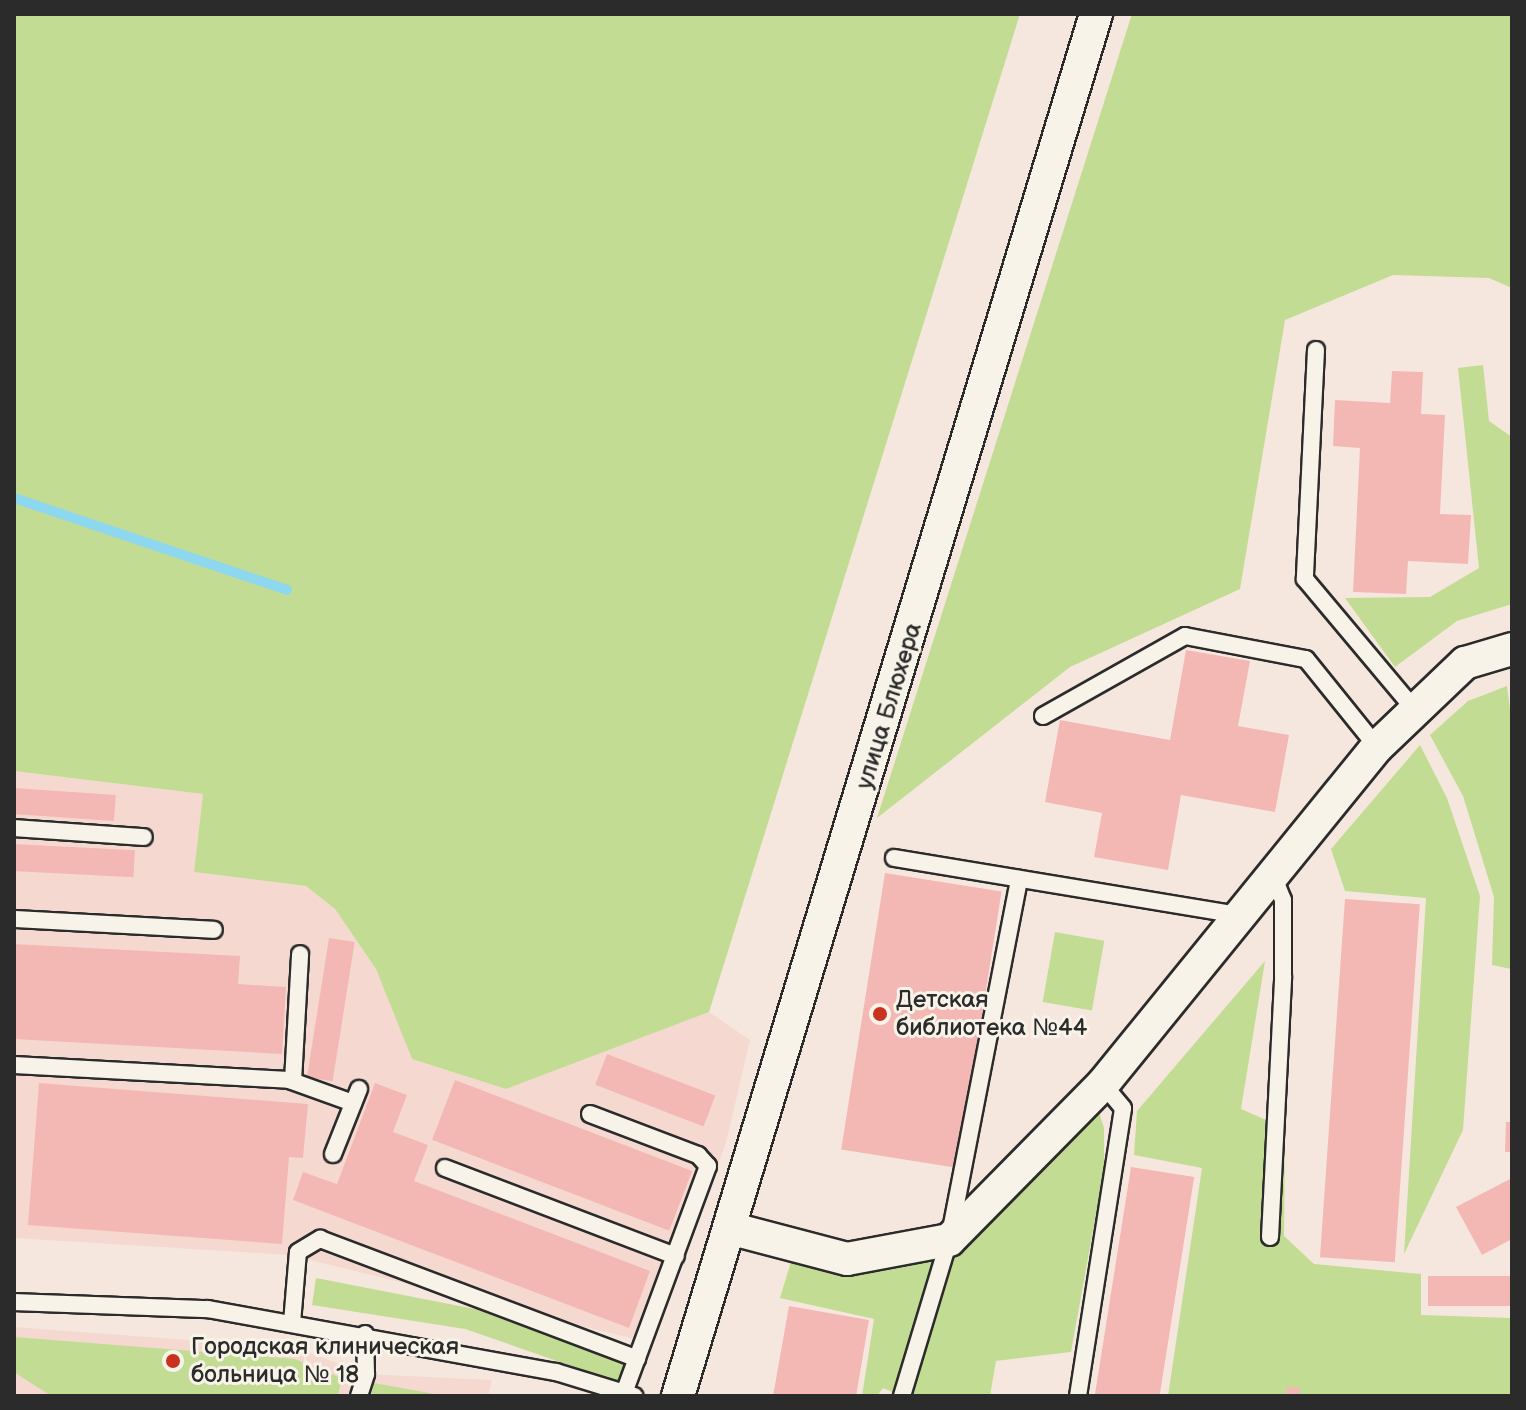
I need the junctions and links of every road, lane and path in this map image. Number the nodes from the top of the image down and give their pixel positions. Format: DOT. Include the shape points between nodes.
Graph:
graph roads {
  1 [pos="1096,14"];
  2 [pos="1316,350"];
  3 [pos="1512,649"];
  4 [pos="1414,709"];
  5 [pos="1043,716"];
  6 [pos="1377,747"];
  7 [pos="14,828"];
  8 [pos="144,837"];
  9 [pos="894,858"];
  10 [pos="1273,875"];
  11 [pos="1019,879"];
  12 [pos="1237,915"];
  13 [pos="14,919"];
  14 [pos="214,930"];
  15 [pos="300,954"];
  16 [pos="14,1065"];
  17 [pos="293,1081"];
  18 [pos="1103,1084"];
  19 [pos="590,1114"];
  20 [pos="333,1154"];
  21 [pos="445,1168"];
  22 [pos="729,1228"];
  23 [pos="1270,1237"];
  24 [pos="949,1240"];
  25 [pos="676,1256"];
  26 [pos="14,1302"];
  27 [pos="292,1323"];
  28 [pos="365,1334"];
  29 [pos="637,1359"];
  30 [pos="629,1394"];
  31 [pos="359,1396"];
  32 [pos="678,1396"];
  33 [pos="902,1396"];
  34 [pos="1078,1396"];
  1 -- 22 [label="street, улица Блюхера"];
  2 -- 4 [label="lane" via="1305,579"];
  3 -- 4 [label="street" via="1465,663"];
  4 -- 6 [label="street"];
  5 -- 6 [label="lane" via="1185,636 1306,659"];
  6 -- 10 [label="street"];
  7 -- 8 [label="lane"];
  9 -- 11 [label="lane"];
  10 -- 12 [label="street"];
  10 -- 23 [label="lane" via="1283,900 1283,976"];
  11 -- 12 [label="lane"];
  11 -- 24 [label="lane"];
  12 -- 18 [label="street"];
  13 -- 14 [label="lane"];
  15 -- 17 [label="lane"];
  16 -- 17 [label="lane"];
  17 -- 20 [label="lane" via="356,1096"];
  18 -- 24 [label="street"];
  18 -- 34 [label="lane" via="1123,1108"];
  19 -- 25 [label="lane" via="706,1160 708,1172"];
  21 -- 25 [label="lane"];
  22 -- 24 [label="street" via="847,1259"];
  22 -- 32 [label="street, улица Блюхера"];
  24 -- 33 [label="lane"];
  25 -- 29 [label="lane"];
  26 -- 27 [label="lane" via="208,1309"];
  27 -- 28 [label="lane"];
  27 -- 29 [label="lane" via="298,1252 320,1239"];
  28 -- 30 [label="lane" via="556,1372"];
  28 -- 31 [label="lane" via="366,1374"];
  29 -- 30 [label="lane"];
}
